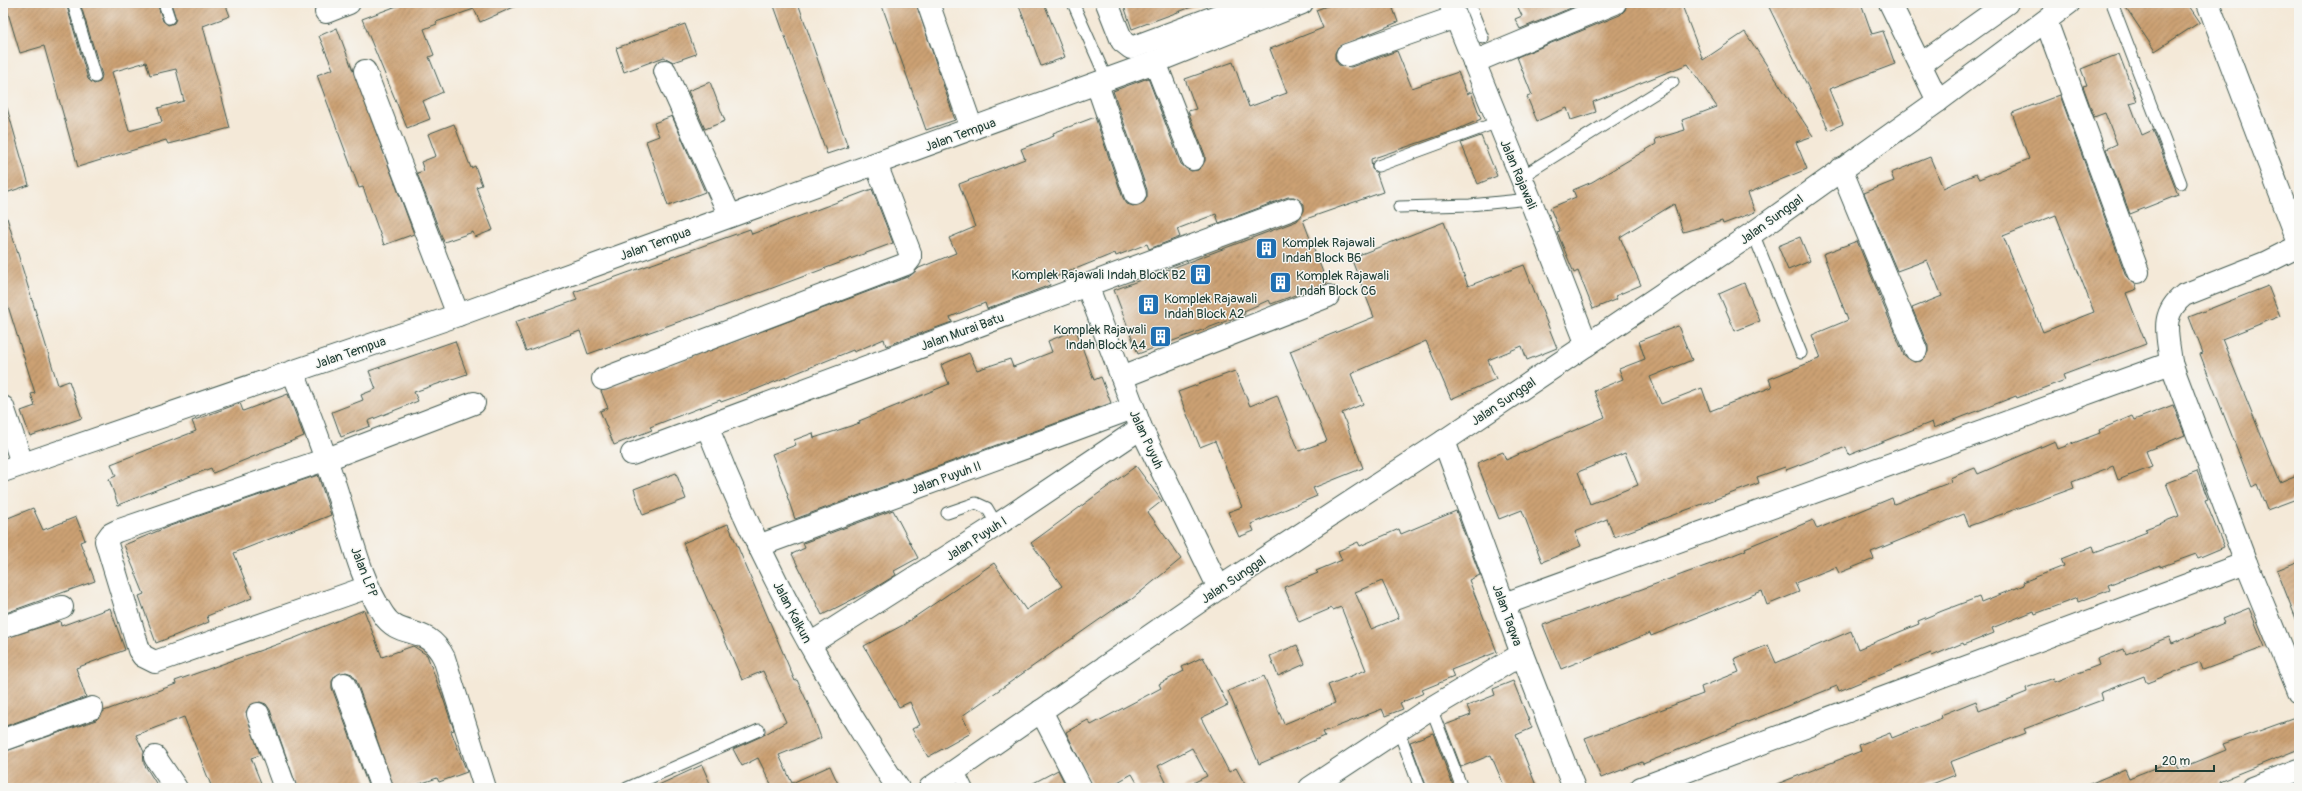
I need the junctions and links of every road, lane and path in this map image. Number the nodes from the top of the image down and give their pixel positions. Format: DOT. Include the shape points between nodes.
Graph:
graph roads {
  1 [pos="73,3"];
  2 [pos="164,3"];
  3 [pos="349,3"];
  4 [pos="928,3"];
  5 [pos="1073,3"];
  6 [pos="1107,3"];
  7 [pos="1252,3"];
  8 [pos="1302,3"];
  9 [pos="1615,3"];
  10 [pos="1890,3"];
  11 [pos="2008,3"];
  12 [pos="2069,3"];
  13 [pos="2112,3"];
  14 [pos="2208,3"];
  15 [pos="1458,8"];
  16 [pos="326,12"];
  17 [pos="169,18"];
  18 [pos="2046,21"];
  19 [pos="1483,38"];
  20 [pos="1346,55"];
  21 [pos="1155,62"];
  22 [pos="1474,62"];
  23 [pos="1921,64"];
  24 [pos="365,71"];
  25 [pos="665,71"];
  26 [pos="95,77"];
  27 [pos="1102,82"];
  28 [pos="1673,82"];
  29 [pos="1938,101"];
  30 [pos="1498,122"];
  31 [pos="972,129"];
  32 [pos="1193,159"];
  33 [pos="876,164"];
  34 [pos="1378,166"];
  35 [pos="1841,169"];
  36 [pos="1521,176"];
  37 [pos="2181,183"];
  38 [pos="1135,194"];
  39 [pos="1530,199"];
  40 [pos="1399,207"];
  41 [pos="1292,209"];
  42 [pos="730,216"];
  43 [pos="1753,233"];
  44 [pos="2299,244"];
  45 [pos="2138,272"];
  46 [pos="1087,285"];
  47 [pos="1328,296"];
  48 [pos="458,315"];
  49 [pos="1587,345"];
  50 [pos="1916,350"];
  51 [pos="1801,353"];
  52 [pos="2170,363"];
  53 [pos="293,372"];
  54 [pos="1122,377"];
  55 [pos="603,379"];
  56 [pos="474,403"];
  57 [pos="3,407"];
  58 [pos="1137,418"];
  59 [pos="707,426"];
  60 [pos="1444,440"];
  61 [pos="632,454"];
  62 [pos="327,459"];
  63 [pos="13,467"];
  64 [pos="947,513"];
  65 [pos="997,525"];
  66 [pos="758,546"];
  67 [pos="2246,563"];
  68 [pos="368,586"];
  69 [pos="1219,588"];
  70 [pos="1504,604"];
  71 [pos="62,607"];
  72 [pos="3,627"];
  73 [pos="810,644"];
  74 [pos="1522,654"];
  75 [pos="344,684"];
  76 [pos="2299,692"];
  77 [pos="92,708"];
  78 [pos="1431,708"];
  79 [pos="1041,710"];
  80 [pos="258,714"];
  81 [pos="1398,729"];
  82 [pos="759,730"];
  83 [pos="3,740"];
  84 [pos="155,757"];
  85 [pos="957,768"];
  86 [pos="2299,770"];
  87 [pos="1316,786"];
  88 [pos="176,788"];
  89 [pos="285,788"];
  90 [pos="382,788"];
  91 [pos="485,788"];
  92 [pos="627,788"];
  93 [pos="898,788"];
  94 [pos="930,788"];
  95 [pos="967,788"];
  96 [pos="1082,788"];
  97 [pos="1420,788"];
  98 [pos="1462,788"];
  99 [pos="1574,788"];
  100 [pos="1641,788"];
  101 [pos="2252,788"];
  1 -- 26 [label="lane"];
  2 -- 17 [label="lane"];
  3 -- 16 [label="street"];
  4 -- 31 [label="street"];
  5 -- 27 [label="lane"];
  6 -- 7 [label="street" via="1122,41 1131,48"];
  8 -- 21 [label="street, Jalan Tempua"];
  9 -- 22 [label="street"];
  10 -- 23 [label="street"];
  11 -- 23 [label="street"];
  12 -- 18 [label="street, Jalan Sunggal"];
  13 -- 37 [label="lane"];
  14 -- 44 [label="street"];
  15 -- 19 [label="lane"];
  15 -- 20 [label="street"];
  15 -- 22 [label="street, Jalan Rajawali"];
  18 -- 29 [label="street, Jalan Sunggal"];
  18 -- 45 [label="street"];
  21 -- 27 [label="street, Jalan Tempua"];
  21 -- 32 [label="street"];
  22 -- 30 [label="street, Jalan Rajawali"];
  23 -- 29 [label="street"];
  24 -- 48 [label="street"];
  25 -- 42 [label="street"];
  27 -- 31 [label="street, Jalan Tempua"];
  27 -- 38 [label="street"];
  28 -- 36 [label="lane"];
  29 -- 35 [label="street, Jalan Sunggal"];
  30 -- 34 [label="lane"];
  30 -- 36 [label="street, Jalan Rajawali"];
  31 -- 33 [label="street, Jalan Tempua"];
  33 -- 42 [label="street, Jalan Tempua"];
  33 -- 55 [label="street" via="910,253 910,259 906,264"];
  35 -- 43 [label="street, Jalan Sunggal"];
  35 -- 50 [label="street"];
  36 -- 39 [label="street, Jalan Rajawali"];
  39 -- 40 [label="lane" via="1470,205"];
  39 -- 49 [label="street, Jalan Rajawali"];
  41 -- 46 [label="street, Jalan Murai Batu"];
  42 -- 48 [label="street, Jalan Tempua"];
  43 -- 49 [label="street, Jalan Sunggal"];
  43 -- 51 [label="lane"];
  44 -- 52 [label="street" via="2265,263 2184,295 2173,304 2166,318"];
  46 -- 54 [label="street, Jalan Puyuh"];
  46 -- 59 [label="street, Jalan Murai Batu"];
  47 -- 54 [label="street"];
  48 -- 53 [label="street, Jalan Tempua"];
  49 -- 60 [label="street, Jalan Sunggal"];
  52 -- 67 [label="street"];
  52 -- 70 [label="street"];
  53 -- 62 [label="street, Jalan LPP"];
  53 -- 63 [label="street, Jalan Tempua"];
  54 -- 58 [label="street, Jalan Puyuh"];
  56 -- 62 [label="street"];
  57 -- 63 [label="street"];
  58 -- 65 [label="street, Jalan Puyuh I"];
  58 -- 66 [label="street, Jalan Puyuh II"];
  58 -- 69 [label="street, Jalan Puyuh"];
  59 -- 61 [label="street, Jalan Murai Batu"];
  59 -- 66 [label="street, Jalan Kalkun"];
  60 -- 69 [label="street, Jalan Sunggal"];
  60 -- 70 [label="street, Jalan Taqwa"];
  62 -- 68 [label="street, Jalan LPP"];
  62 -- 68 [label="street" via="111,534 106,544 140,650 148,660 163,661"];
  64 -- 65 [label="lane" via="976,503 987,508"];
  65 -- 73 [label="street, Jalan Puyuh I"];
  66 -- 73 [label="street, Jalan Kalkun"];
  67 -- 76 [label="street"];
  67 -- 100 [label="street"];
  68 -- 91 [label="street, Jalan LPP" via="383,615 391,624 427,636 438,645"];
  69 -- 79 [label="street, Jalan Sunggal"];
  70 -- 74 [label="street, Jalan Taqwa"];
  71 -- 72 [label="street"];
  73 -- 93 [label="street, Jalan Kalkun"];
  74 -- 78 [label="street"];
  74 -- 99 [label="street, Jalan Taqwa"];
  75 -- 90 [label="street"];
  77 -- 83 [label="street"];
  78 -- 81 [label="street"];
  78 -- 98 [label="lane"];
  79 -- 85 [label="street, Jalan Sunggal"];
  79 -- 96 [label="street"];
  80 -- 89 [label="street"];
  81 -- 87 [label="street"];
  81 -- 97 [label="lane"];
  82 -- 92 [label="lane"];
  84 -- 88 [label="street"];
  85 -- 94 [label="street, Jalan Sunggal"];
  85 -- 95 [label="lane"];
  86 -- 101 [label="street"];
}
